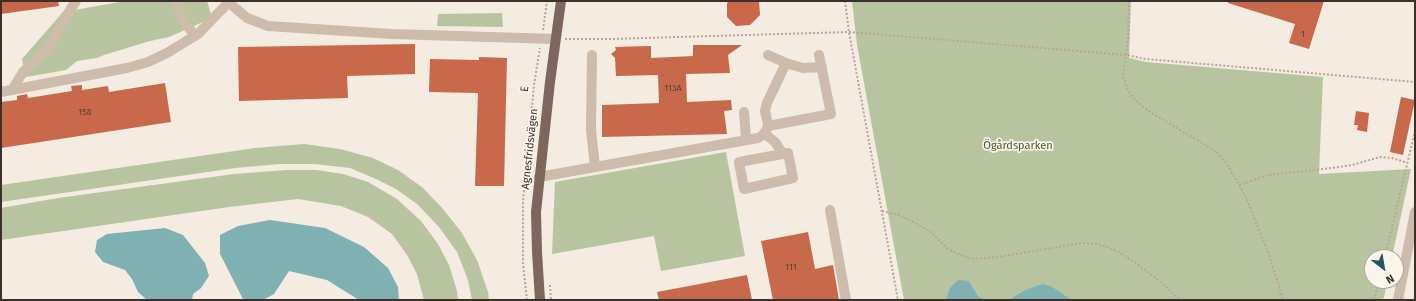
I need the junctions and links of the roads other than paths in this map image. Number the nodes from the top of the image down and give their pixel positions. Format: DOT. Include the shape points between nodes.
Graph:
graph roads {
  1 [pos="76,1"];
  2 [pos="177,1"];
  3 [pos="561,1"];
  4 [pos="227,2"];
  5 [pos="195,36"];
  6 [pos="561,38"];
  7 [pos="592,55"];
  8 [pos="768,55"];
  9 [pos="819,55"];
  10 [pos="786,63"];
  11 [pos="822,67"];
  12 [pos="12,90"];
  13 [pos="1,92"];
  14 [pos="744,112"];
  15 [pos="766,130"];
  16 [pos="746,140"];
  17 [pos="783,154"];
  18 [pos="595,167"];
  19 [pos="539,177"];
  20 [pos="830,210"];
  21 [pos="1415,212"];
  22 [pos="540,300"];
  23 [pos="846,300"];
  24 [pos="1398,300"];
  1 -- 12 [label="street" via="52,42 23,72"];
  2 -- 5 [label="street" via="182,19"];
  3 -- 6 [label="main road, Agnesfridsvägen"];
  4 -- 5 [label="street"];
  4 -- 6 [label="street" via="247,18 268,26 392,34"];
  5 -- 12 [label="street" via="148,62"];
  6 -- 19 [label="main road, Agnesfridsvägen"];
  7 -- 18 [label="street" via="591,130"];
  8 -- 10 [label="street"];
  9 -- 11 [label="street"];
  10 -- 11 [label="street" via="803,68"];
  10 -- 15 [label="street" via="765,111"];
  11 -- 15 [label="street" via="831,114"];
  12 -- 13 [label="street"];
  14 -- 16 [label="street"];
  15 -- 16 [label="street" via="758,138"];
  15 -- 17 [label="street"];
  16 -- 18 [label="street"];
  17 -- 17 [label="street" via="739,162 744,189 793,178 788,153"];
  18 -- 19 [label="street"];
  19 -- 22 [label="main road, Agnesfridsvägen" via="536,212"];
  20 -- 23 [label="street"];
  21 -- 24 [label="street"];
}
